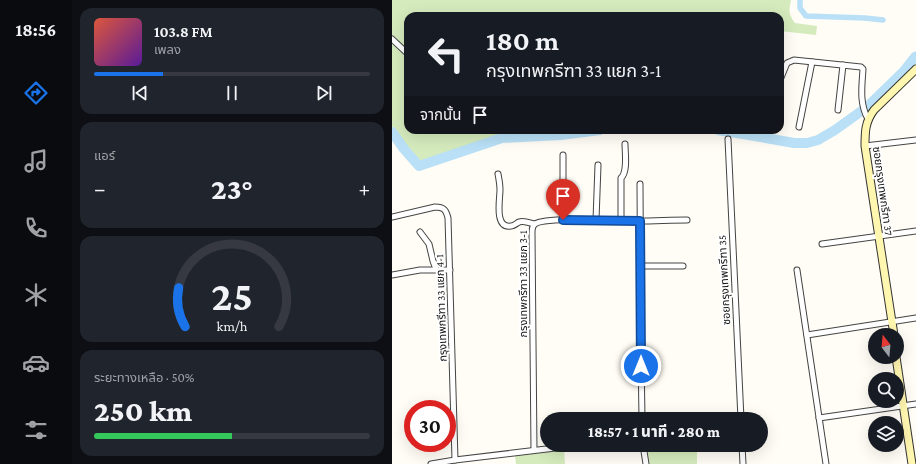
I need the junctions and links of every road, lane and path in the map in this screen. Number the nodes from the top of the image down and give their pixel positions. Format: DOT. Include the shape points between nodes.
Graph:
graph roads {
  1 [pos="392,39"];
  2 [pos="404,50"];
  3 [pos="812,62"];
  4 [pos="843,65"];
  5 [pos="916,69"];
  6 [pos="784,70"];
  7 [pos="838,110"];
  8 [pos="868,119"];
  9 [pos="799,127"];
  10 [pos="728,139"];
  11 [pos="916,140"];
  12 [pos="625,144"];
  13 [pos="865,146"];
  14 [pos="563,155"];
  15 [pos="598,164"];
  16 [pos="498,174"];
  17 [pos="640,184"];
  18 [pos="392,217"];
  19 [pos="563,220"];
  20 [pos="596,220"];
  21 [pos="687,220"];
  22 [pos="621,221"];
  23 [pos="640,221"];
  24 [pos="534,224"];
  25 [pos="916,231"];
  26 [pos="420,232"];
  27 [pos="878,236"];
  28 [pos="822,244"];
  29 [pos="641,266"];
  30 [pos="683,266"];
  31 [pos="436,269"];
  32 [pos="450,270"];
  33 [pos="797,270"];
  34 [pos="392,275"];
  35 [pos="916,318"];
  36 [pos="892,321"];
  37 [pos="893,328"];
  38 [pos="807,335"];
  39 [pos="916,404"];
  40 [pos="904,406"];
  41 [pos="889,408"];
  42 [pos="903,408"];
  43 [pos="642,412"];
  44 [pos="741,412"];
  45 [pos="820,418"];
  46 [pos="540,449"];
  47 [pos="534,450"];
  48 [pos="644,452"];
  49 [pos="742,452"];
  50 [pos="455,460"];
  51 [pos="431,464"];
  52 [pos="646,464"];
  53 [pos="742,464"];
  54 [pos="826,464"];
  55 [pos="912,464"];
  1 -- 2 [label="street"];
  3 -- 4 [label="street"];
  3 -- 6 [label="street" via="794,60 787,63"];
  3 -- 9 [label="street"];
  4 -- 7 [label="street"];
  4 -- 8 [label="street" via="863,69 861,97"];
  5 -- 8 [label="street"];
  8 -- 13 [label="street, ซอยกรุงเทพกรีฑา 37"];
  10 -- 44 [label="street, ซอยกรุงเทพกรีฑา 35"];
  11 -- 13 [label="street"];
  12 -- 22 [label="street" via="626,170 621,178"];
  13 -- 27 [label="street, ซอยกรุงเทพกรีฑา 37"];
  14 -- 19 [label="street"];
  15 -- 20 [label="street"];
  16 -- 24 [label="street" via="499,214 503,225 512,226 521,221"];
  17 -- 23 [label="street"];
  18 -- 32 [label="street, กรุงเทพกรีฑา 33 แยก 4-1" via="435,207 444,210 448,218"];
  19 -- 20 [label="street, กรุงเทพกรีฑา 33 แยก 3-1"];
  19 -- 24 [label="street, กรุงเทพกรีฑา 33 แยก 3-1"];
  20 -- 22 [label="street, กรุงเทพกรีฑา 33 แยก 3-1"];
  21 -- 23 [label="street, กรุงเทพกรีฑา 33 แยก 3-1"];
  22 -- 23 [label="street, กรุงเทพกรีฑา 33 แยก 3-1"];
  23 -- 29 [label="street"];
  24 -- 47 [label="street, กรุงเทพกรีฑา 33 แยก 3-1"];
  25 -- 27 [label="street"];
  26 -- 31 [label="street" via="429,244"];
  27 -- 28 [label="street"];
  27 -- 36 [label="street, ซอยกรุงเทพกรีฑา 37"];
  29 -- 30 [label="street"];
  29 -- 43 [label="street"];
  31 -- 32 [label="street"];
  31 -- 34 [label="street"];
  32 -- 50 [label="street, กรุงเทพกรีฑา 33 แยก 4-1"];
  33 -- 38 [label="street"];
  35 -- 36 [label="street"];
  36 -- 37 [label="street, ซอยกรุงเทพกรีฑา 37"];
  36 -- 38 [label="street"];
  38 -- 45 [label="street"];
  39 -- 40 [label="street"];
  41 -- 45 [label="street"];
  42 -- 55 [label="street"];
  45 -- 54 [label="street"];
  46 -- 47 [label="street"];
  47 -- 50 [label="street"];
  48 -- 52 [label="street"];
  49 -- 53 [label="street"];
  50 -- 51 [label="street"];
}
